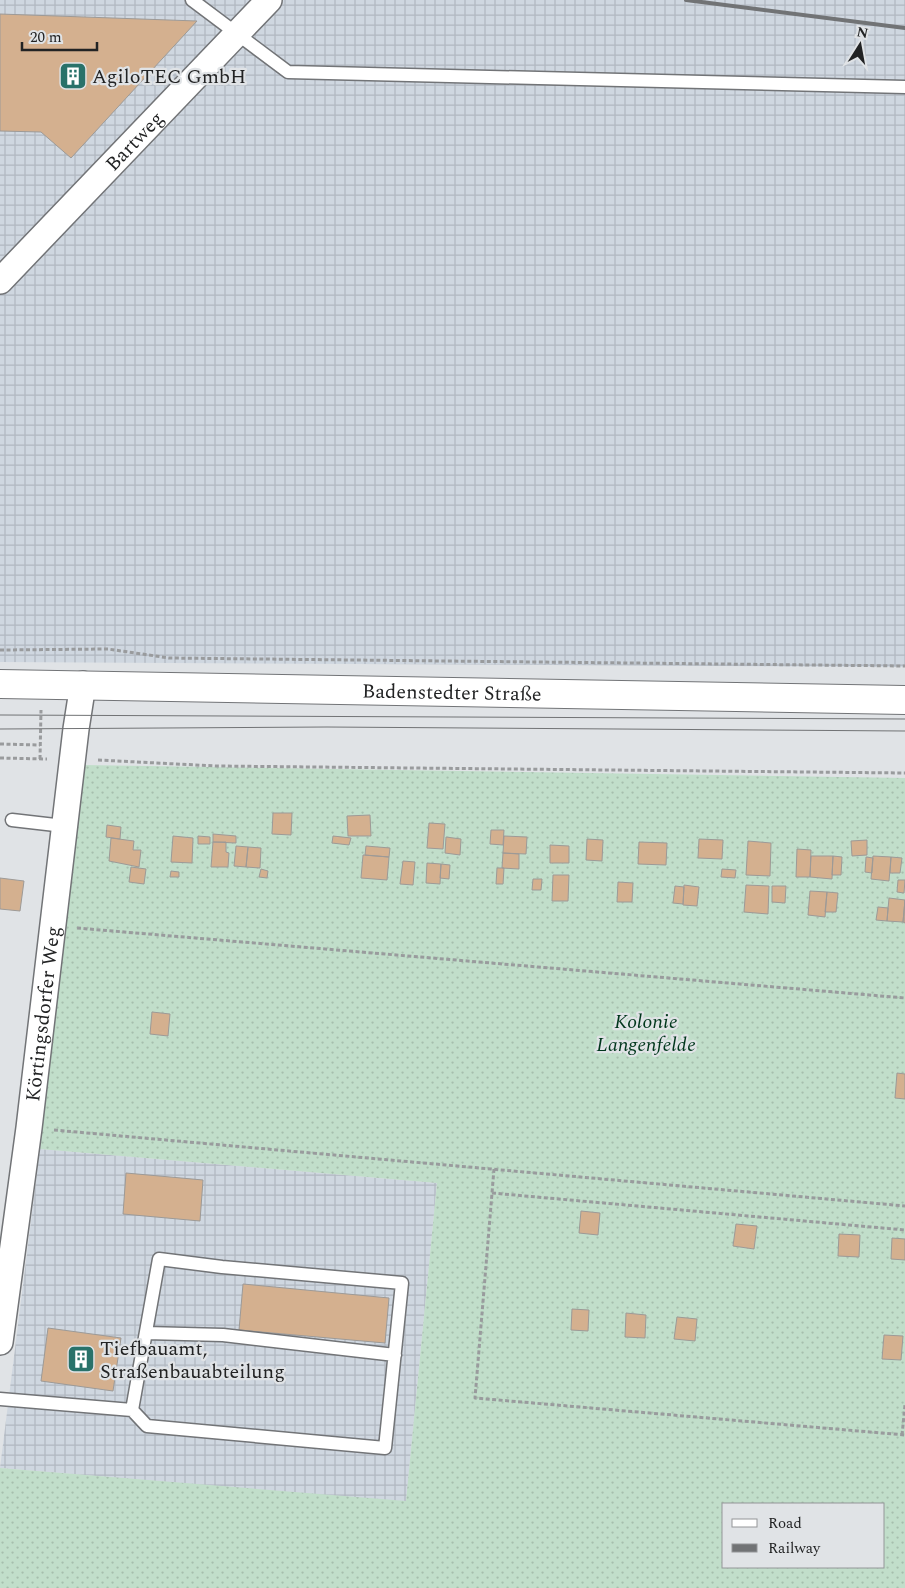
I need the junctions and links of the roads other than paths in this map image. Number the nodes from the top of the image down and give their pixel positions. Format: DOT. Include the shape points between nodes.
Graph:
graph roads {
  1 [pos="192,0"];
  2 [pos="269,0"];
  3 [pos="237,33"];
  4 [pos="905,87"];
  5 [pos="3,271"];
  6 [pos="0,684"];
  7 [pos="83,684"];
  8 [pos="905,700"];
  9 [pos="12,820"];
  10 [pos="64,826"];
  11 [pos="146,1333"];
  12 [pos="0,1342"];
  13 [pos="395,1355"];
  14 [pos="0,1399"];
  15 [pos="132,1410"];
  1 -- 3 [label="lane"];
  2 -- 3 [label="street, Bartweg"];
  3 -- 4 [label="lane" via="288,72"];
  3 -- 5 [label="street, Bartweg"];
  6 -- 7 [label="street, Badenstedter Straße"];
  7 -- 8 [label="street, Badenstedter Straße"];
  7 -- 10 [label="street, Körtingsdorfer Weg"];
  9 -- 10 [label="lane"];
  10 -- 12 [label="street, Körtingsdorfer Weg"];
  11 -- 13 [label="lane" via="223,1335"];
  11 -- 13 [label="lane" via="159,1259 402,1283"];
  11 -- 15 [label="lane"];
  13 -- 15 [label="lane" via="385,1448 147,1426"];
  14 -- 15 [label="lane"];
}
